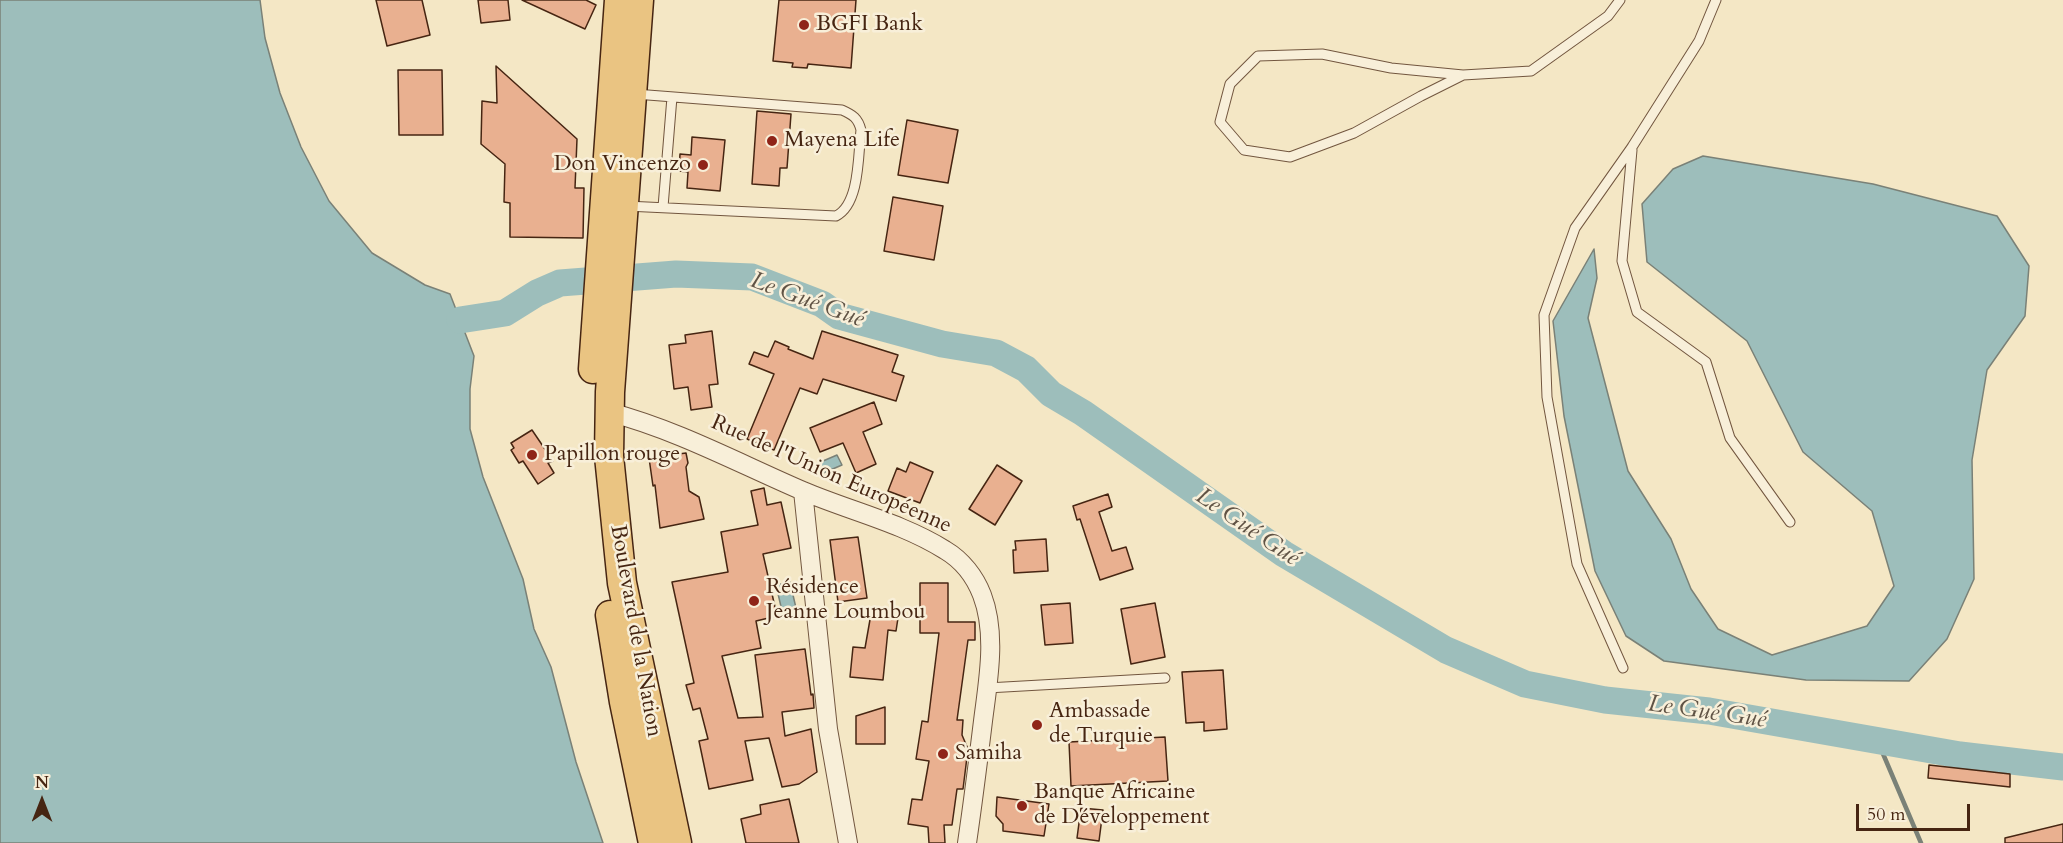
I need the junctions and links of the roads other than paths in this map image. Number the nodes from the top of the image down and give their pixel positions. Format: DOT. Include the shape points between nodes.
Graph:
graph roads {
  1 [pos="618,0"];
  2 [pos="639,0"];
  3 [pos="1620,0"];
  4 [pos="1716,0"];
  5 [pos="1463,75"];
  6 [pos="632,94"];
  7 [pos="672,97"];
  8 [pos="1632,147"];
  9 [pos="624,206"];
  10 [pos="663,207"];
  11 [pos="611,243"];
  12 [pos="606,315"];
  13 [pos="609,412"];
  14 [pos="803,491"];
  15 [pos="1790,522"];
  16 [pos="1623,668"];
  17 [pos="1166,678"];
  18 [pos="987,688"];
  19 [pos="653,843"];
  20 [pos="677,843"];
  21 [pos="848,843"];
  22 [pos="967,843"];
  1 -- 11 [label="main road"];
  2 -- 6 [label="main road"];
  3 -- 5 [label="lane" via="1608,16 1531,71"];
  4 -- 8 [label="lane" via="1699,41"];
  5 -- 5 [label="lane" via="1391,68 1322,54 1258,56 1230,84 1220,122 1244,150 1290,157 1354,133"];
  6 -- 7 [label="lane"];
  6 -- 9 [label="main road"];
  7 -- 10 [label="lane"];
  7 -- 10 [label="lane" via="842,110 858,120 861,130 854,193 843,212 836,216"];
  8 -- 15 [label="lane" via="1622,261 1637,312 1706,362 1730,438"];
  8 -- 16 [label="lane" via="1575,228 1544,315 1548,397 1577,564"];
  9 -- 10 [label="lane"];
  9 -- 11 [label="main road"];
  11 -- 12 [label="main road"];
  12 -- 13 [label="main road, Boulevard de la Nation"];
  12 -- 19 [label="main road, Boulevard de la Nation" via="591,444 596,510 624,702"];
  13 -- 14 [label="street, Rue de l'Union Européenne" via="692,440"];
  13 -- 20 [label="main road, Boulevard de la Nation" via="610,475 622,583"];
  14 -- 18 [label="street, Rue de l'Union Européenne" via="921,537 962,562 978,586 987,613"];
  14 -- 21 [label="street" via="828,729"];
  17 -- 18 [label="lane"];
  18 -- 22 [label="street, Rue de l'Union Européenne"];
}
